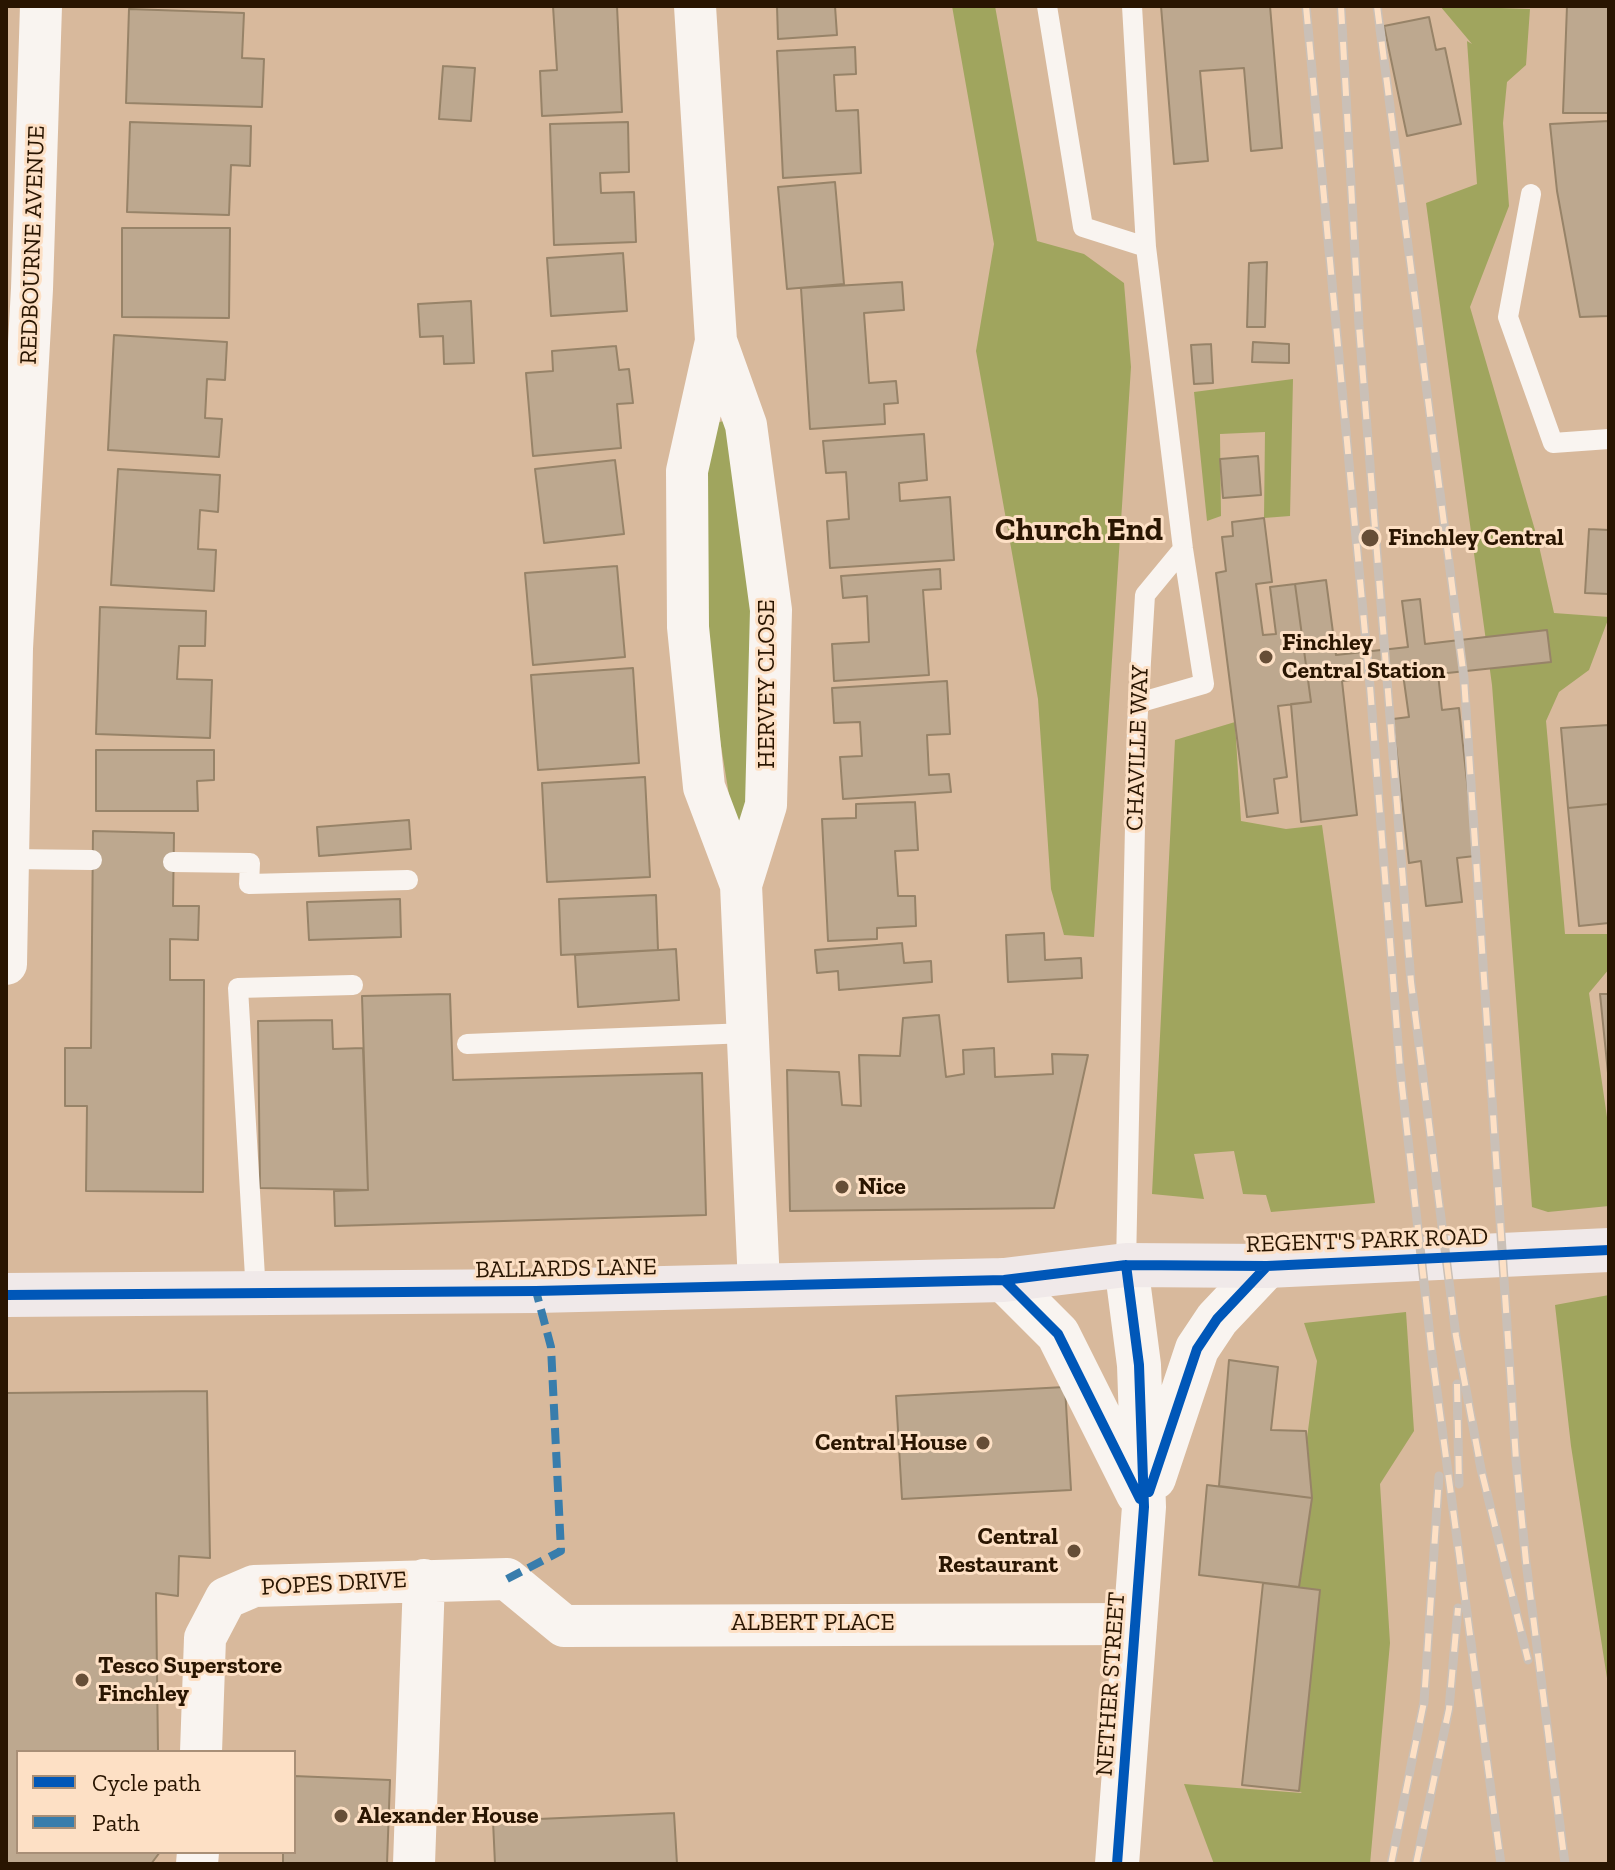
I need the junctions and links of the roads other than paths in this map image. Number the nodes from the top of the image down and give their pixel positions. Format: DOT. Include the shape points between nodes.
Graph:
graph roads {
  1 [pos="41,6"];
  2 [pos="695,6"];
  3 [pos="1047,6"];
  4 [pos="1132,6"];
  5 [pos="1531,194"];
  6 [pos="1146,247"];
  7 [pos="716,341"];
  8 [pos="1609,439"];
  9 [pos="1183,549"];
  10 [pos="1138,703"];
  11 [pos="9,859"];
  12 [pos="92,860"];
  13 [pos="173,862"];
  14 [pos="408,880"];
  15 [pos="741,885"];
  16 [pos="6,964"];
  17 [pos="353,985"];
  18 [pos="748,1033"];
  19 [pos="467,1044"];
  20 [pos="1600,1251"];
  21 [pos="1126,1265"];
  22 [pos="1284,1265"];
  23 [pos="1004,1280"];
  24 [pos="759,1284"];
  25 [pos="256,1294"];
  26 [pos="6,1295"];
  27 [pos="1144,1507"];
  28 [pos="507,1579"];
  29 [pos="424,1580"];
  30 [pos="1136,1624"];
  31 [pos="201,1750"];
  32 [pos="414,1864"];
  33 [pos="1117,1864"];
  1 -- 11 [label="street, REDBOURNE AVENUE" via="12,648"];
  2 -- 7 [label="street, HERVEY CLOSE"];
  3 -- 6 [label="lane" via="1083,227"];
  4 -- 6 [label="lane"];
  5 -- 8 [label="lane" via="1508,317 1553,443"];
  6 -- 9 [label="lane"];
  7 -- 15 [label="street, HERVEY CLOSE" via="687,471 688,627 704,787"];
  7 -- 15 [label="street, HERVEY CLOSE" via="746,425 771,610 766,805"];
  9 -- 10 [label="lane, CHAVILLE WAY" via="1145,595"];
  9 -- 10 [label="lane" via="1204,684"];
  10 -- 21 [label="lane, CHAVILLE WAY"];
  11 -- 12 [label="lane"];
  11 -- 16 [label="street, REDBOURNE AVENUE"];
  13 -- 14 [label="lane" via="250,863 249,884"];
  15 -- 18 [label="street, HERVEY CLOSE"];
  17 -- 25 [label="lane" via="238,988"];
  18 -- 19 [label="lane"];
  18 -- 24 [label="street, HERVEY CLOSE"];
  20 -- 22 [label="main road, REGENT'S PARK ROAD"];
  21 -- 22 [label="main road, REGENT'S PARK ROAD"];
  21 -- 23 [label="main road, BALLARDS LANE"];
  21 -- 27 [label="main road, NETHER STREET" via="1139,1365"];
  22 -- 27 [label="main road, NETHER STREET" via="1217,1319 1197,1349"];
  23 -- 24 [label="main road, BALLARDS LANE"];
  23 -- 27 [label="main road" via="1058,1334"];
  24 -- 25 [label="main road, BALLARDS LANE"];
  25 -- 26 [label="main road, BALLARDS LANE"];
  27 -- 30 [label="main road, NETHER STREET"];
  28 -- 29 [label="street, POPES DRIVE"];
  28 -- 30 [label="street, ALBERT PLACE" via="564,1626"];
  29 -- 31 [label="street, POPES DRIVE" via="254,1586 226,1598 205,1638"];
  29 -- 32 [label="street"];
  30 -- 33 [label="main road, NETHER STREET"];
}
